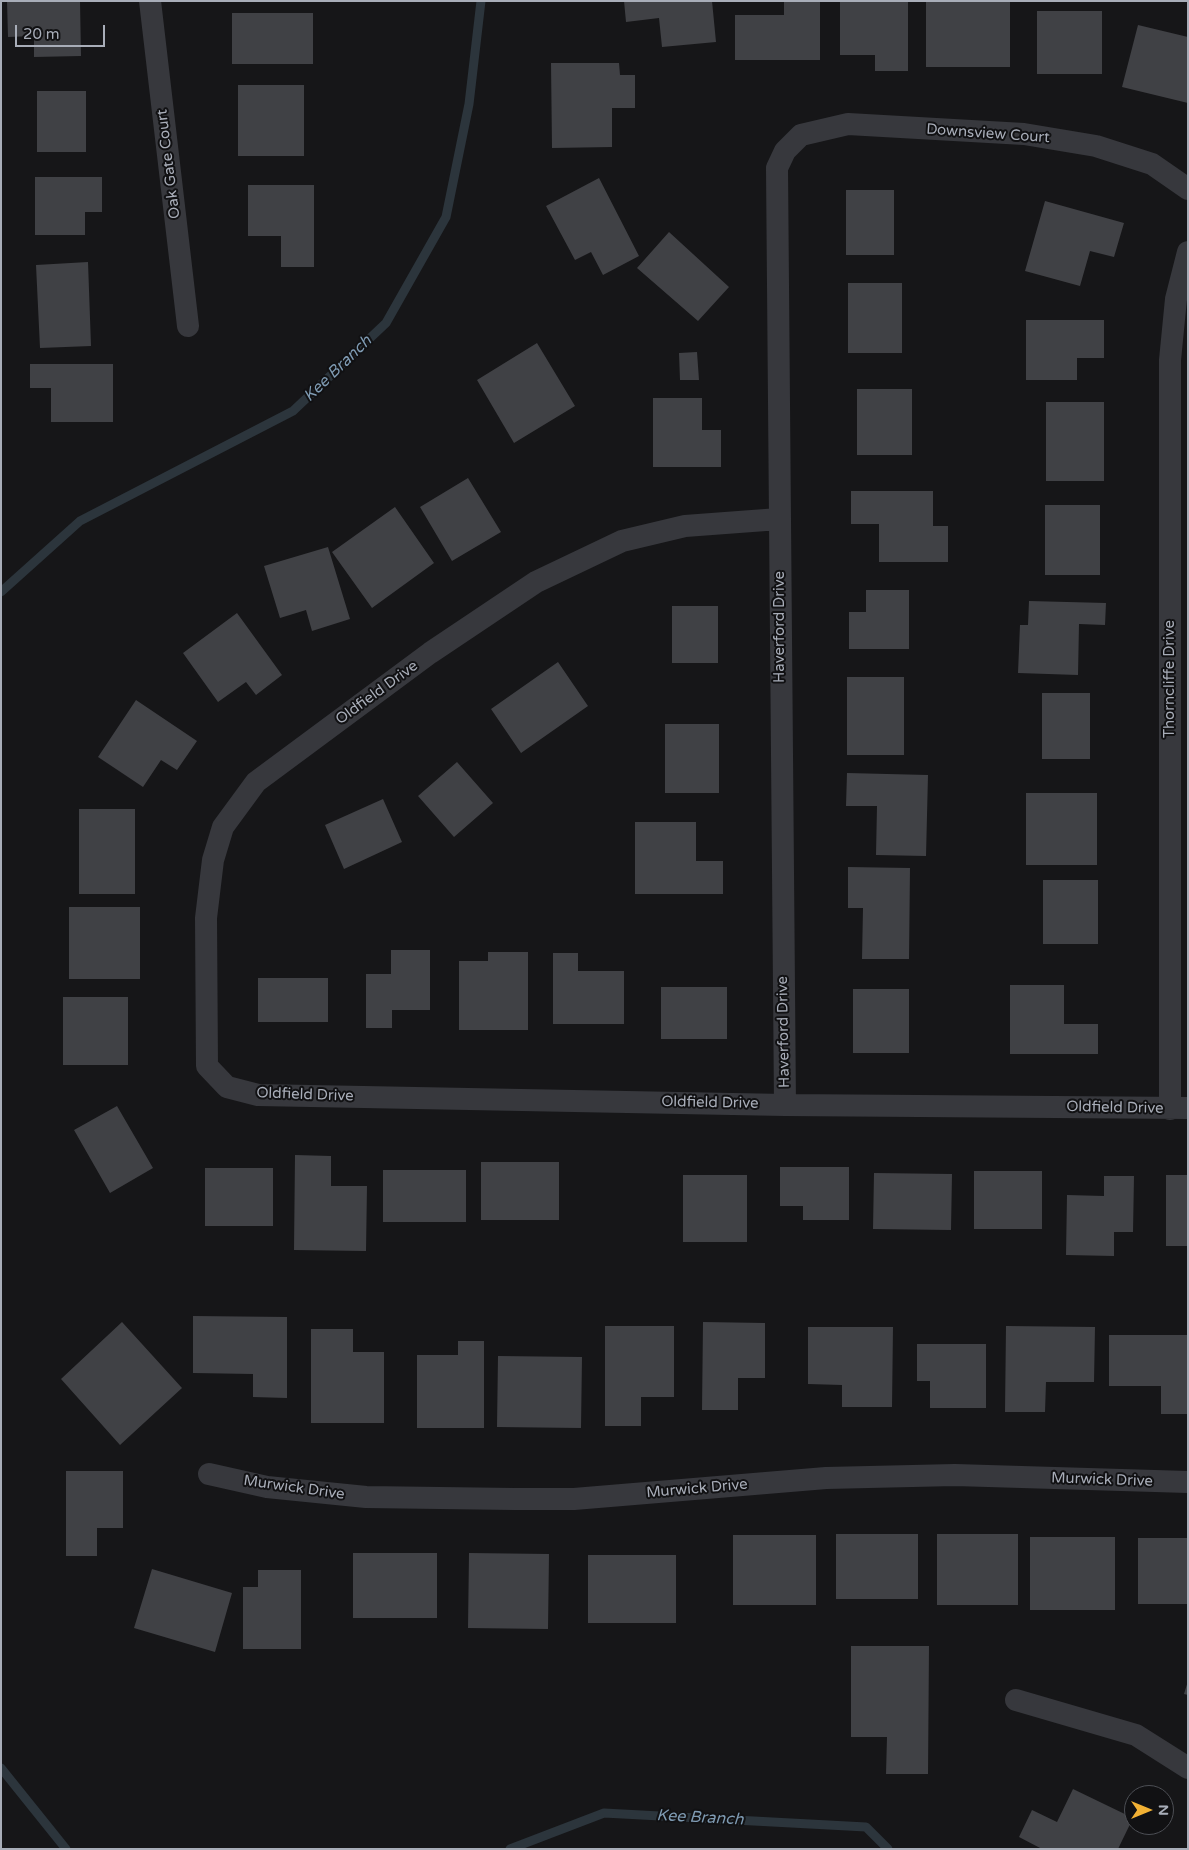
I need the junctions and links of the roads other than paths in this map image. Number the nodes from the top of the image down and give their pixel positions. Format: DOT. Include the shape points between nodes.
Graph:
graph roads {
  1 [pos="150,1"];
  2 [pos="785,151"];
  3 [pos="1188,189"];
  4 [pos="1188,252"];
  5 [pos="188,326"];
  6 [pos="779,519"];
  7 [pos="785,1105"];
  8 [pos="1179,1108"];
  9 [pos="209,1474"];
  10 [pos="1188,1482"];
  11 [pos="1016,1700"];
  12 [pos="1188,1768"];
  1 -- 5 [label="street, Oak Gate Court"];
  2 -- 3 [label="street, Downsview Court" via="801,135 848,124 1024,134 1096,146 1152,164"];
  2 -- 6 [label="street, Haverford Drive" via="777,168"];
  4 -- 8 [label="street, Thorncliffe Drive" via="1176,299 1170,360"];
  6 -- 7 [label="street, Haverford Drive"];
  6 -- 7 [label="street, Oldfield Drive" via="685,526 622,541 536,582 430,653 256,782 223,827 213,860 206,918 207,1066 227,1087 258,1095"];
  7 -- 8 [label="street, Oldfield Drive"];
  9 -- 10 [label="street, Murwick Drive" via="267,1487 366,1497 514,1499 574,1499 826,1478 955,1475"];
  11 -- 12 [label="street" via="1136,1734"];
}
